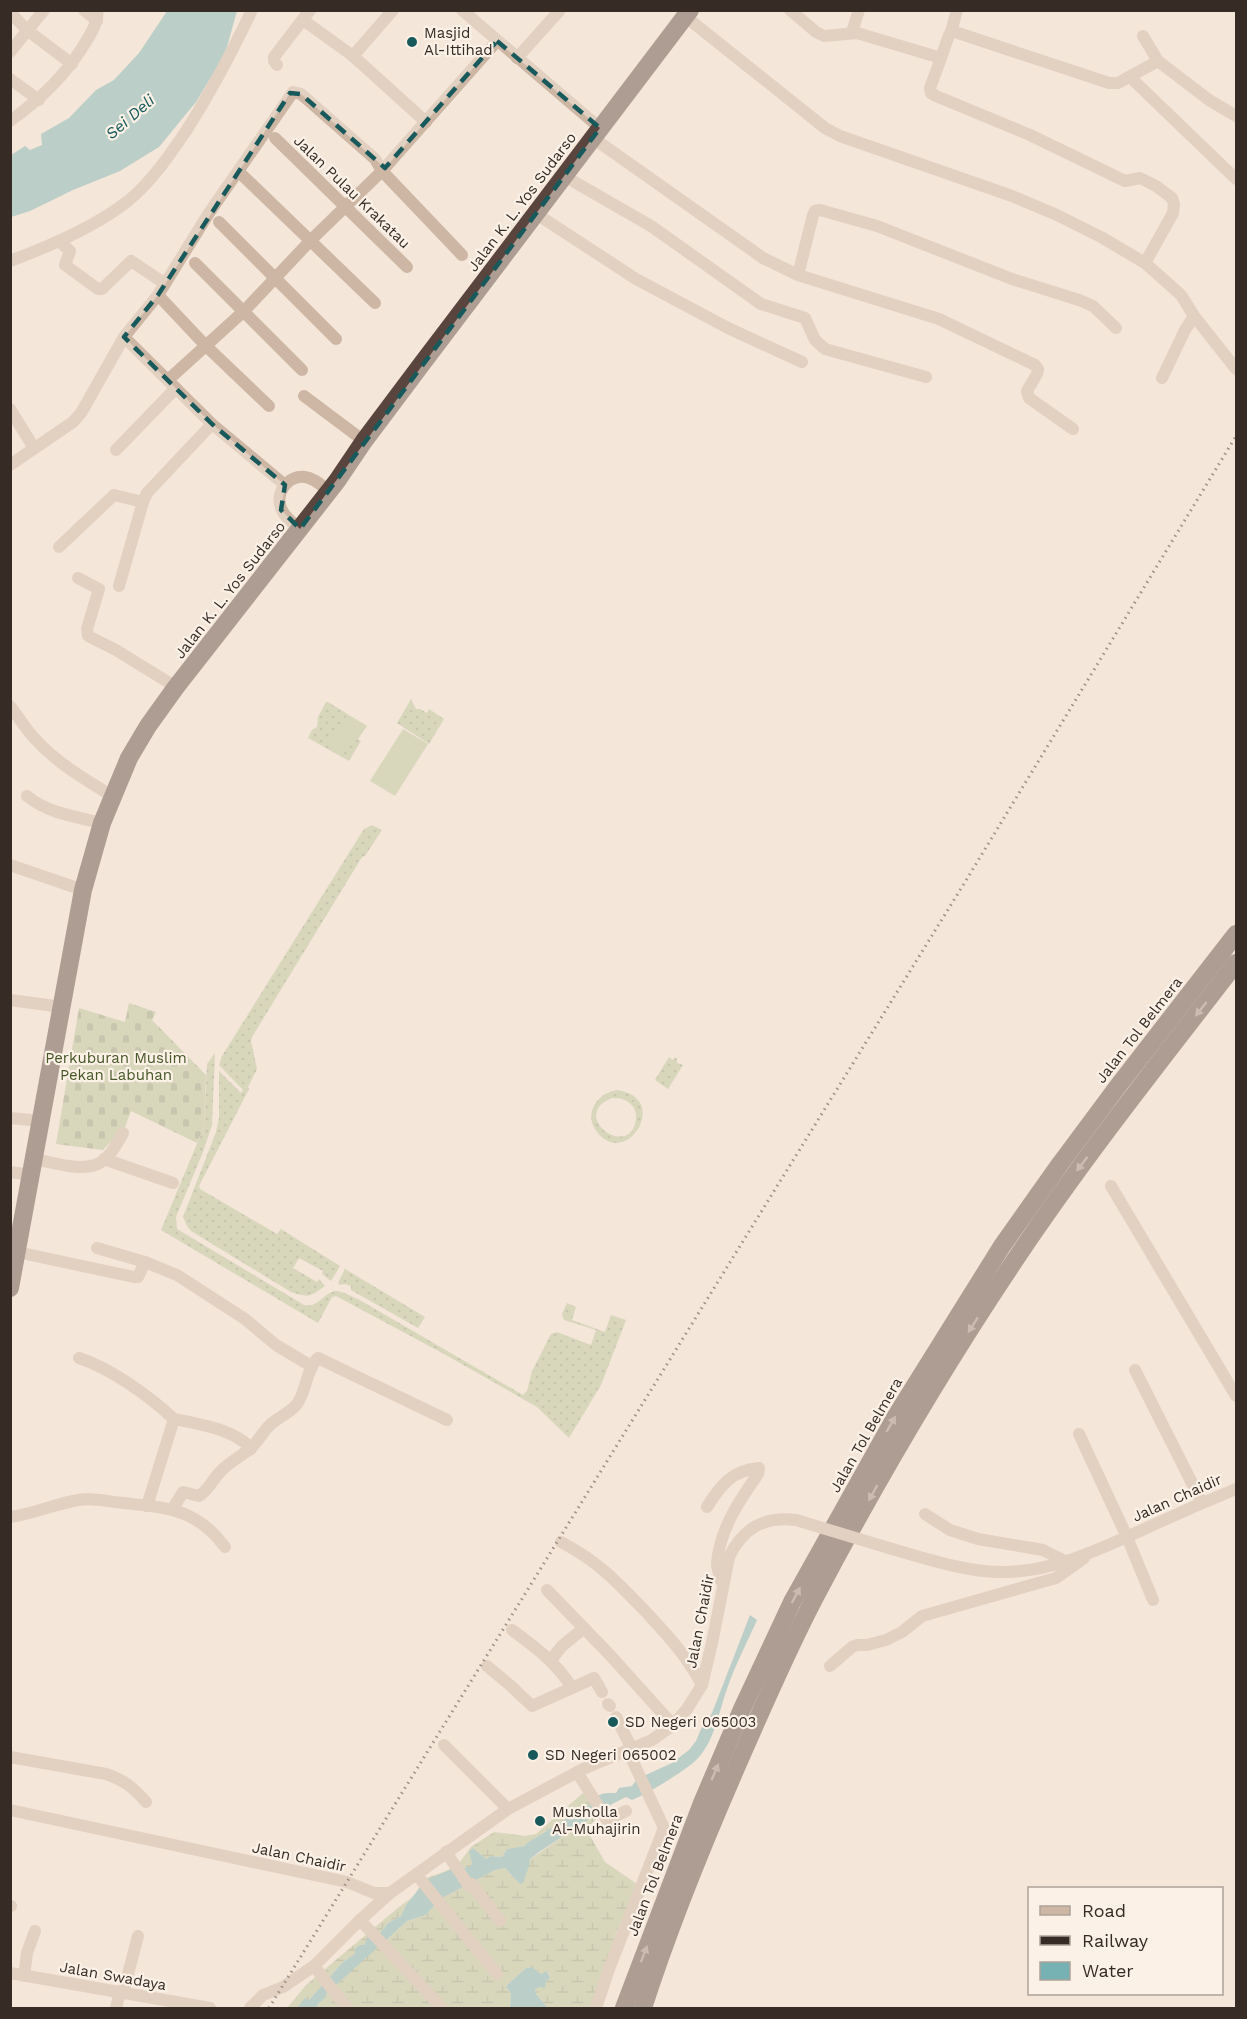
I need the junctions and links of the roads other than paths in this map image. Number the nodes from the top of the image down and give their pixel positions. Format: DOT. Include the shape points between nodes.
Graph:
graph roads {
  1 [pos="44,10"];
  2 [pos="84,10"];
  3 [pos="252,10"];
  4 [pos="393,10"];
  5 [pos="560,10"];
  6 [pos="790,10"];
  7 [pos="859,10"];
  8 [pos="957,10"];
  9 [pos="10,12"];
  10 [pos="469,12"];
  11 [pos="688,14"];
  12 [pos="306,15"];
  13 [pos="98,16"];
  14 [pos="27,30"];
  15 [pos="852,32"];
  16 [pos="951,32"];
  17 [pos="1143,36"];
  18 [pos="497,41"];
  19 [pos="10,52"];
  20 [pos="353,56"];
  21 [pos="517,58"];
  22 [pos="941,58"];
  23 [pos="1158,61"];
  24 [pos="72,64"];
  25 [pos="277,65"];
  26 [pos="1130,77"];
  27 [pos="10,79"];
  28 [pos="39,100"];
  29 [pos="1236,116"];
  30 [pos="10,121"];
  31 [pos="426,122"];
  32 [pos="597,133"];
  33 [pos="275,138"];
  34 [pos="382,171"];
  35 [pos="239,172"];
  36 [pos="564,176"];
  37 [pos="1236,179"];
  38 [pos="345,208"];
  39 [pos="535,213"];
  40 [pos="219,222"];
  41 [pos="59,241"];
  42 [pos="310,241"];
  43 [pos="462,255"];
  44 [pos="10,261"];
  45 [pos="195,262"];
  46 [pos="1145,263"];
  47 [pos="407,267"];
  48 [pos="798,275"];
  49 [pos="274,278"];
  50 [pos="164,283"];
  51 [pos="158,295"];
  52 [pos="375,303"];
  53 [pos="244,311"];
  54 [pos="1194,316"];
  55 [pos="1116,328"];
  56 [pos="124,337"];
  57 [pos="336,339"];
  58 [pos="205,345"];
  59 [pos="802,362"];
  60 [pos="1236,369"];
  61 [pos="302,370"];
  62 [pos="926,377"];
  63 [pos="1162,378"];
  64 [pos="172,384"];
  65 [pos="304,396"];
  66 [pos="269,406"];
  67 [pos="10,409"];
  68 [pos="212,424"];
  69 [pos="1074,429"];
  70 [pos="364,441"];
  71 [pos="34,448"];
  72 [pos="116,450"];
  73 [pos="10,465"];
  74 [pos="285,485"];
  75 [pos="329,491"];
  76 [pos="143,502"];
  77 [pos="300,529"];
  78 [pos="59,548"];
  79 [pos="78,578"];
  80 [pos="119,586"];
  81 [pos="176,687"];
  82 [pos="10,706"];
  83 [pos="27,796"];
  84 [pos="112,796"];
  85 [pos="102,823"];
  86 [pos="10,865"];
  87 [pos="84,890"];
  88 [pos="1236,934"];
  89 [pos="1236,963"];
  90 [pos="10,1000"];
  91 [pos="62,1007"];
  92 [pos="10,1118"];
  93 [pos="41,1121"];
  94 [pos="123,1133"];
  95 [pos="104,1159"];
  96 [pos="32,1167"];
  97 [pos="10,1172"];
  98 [pos="172,1183"];
  99 [pos="1111,1186"];
  100 [pos="97,1248"];
  101 [pos="17,1252"];
  102 [pos="145,1262"];
  103 [pos="10,1288"];
  104 [pos="80,1358"];
  105 [pos="311,1366"];
  106 [pos="1135,1371"];
  107 [pos="1236,1396"];
  108 [pos="174,1419"];
  109 [pos="447,1420"];
  110 [pos="1079,1434"];
  111 [pos="251,1449"];
  112 [pos="1236,1489"];
  113 [pos="1202,1503"];
  114 [pos="147,1506"];
  115 [pos="707,1507"];
  116 [pos="172,1510"];
  117 [pos="925,1514"];
  118 [pos="10,1517"];
  119 [pos="1126,1537"];
  120 [pos="561,1542"];
  121 [pos="225,1547"];
  122 [pos="1087,1555"];
  123 [pos="1065,1561"];
  124 [pos="723,1585"];
  125 [pos="547,1590"];
  126 [pos="1153,1600"];
  127 [pos="584,1628"];
  128 [pos="512,1630"];
  129 [pos="551,1660"];
  130 [pos="830,1665"];
  131 [pos="487,1666"];
  132 [pos="702,1685"];
  133 [pos="572,1688"];
  134 [pos="602,1692"];
  135 [pos="611,1709"];
  136 [pos="673,1725"];
  137 [pos="444,1745"];
  138 [pos="630,1750"];
  139 [pos="10,1757"];
  140 [pos="577,1772"];
  141 [pos="146,1802"];
  142 [pos="508,1809"];
  143 [pos="10,1810"];
  144 [pos="626,1811"];
  145 [pos="446,1852"];
  146 [pos="418,1877"];
  147 [pos="390,1893"];
  148 [pos="500,1922"];
  149 [pos="363,1924"];
  150 [pos="35,1931"];
  151 [pos="138,1936"];
  152 [pos="314,1966"];
  153 [pos="10,1974"];
  154 [pos="498,1974"];
  155 [pos="24,1976"];
  156 [pos="121,1993"];
  157 [pos="116,2008"];
  158 [pos="210,2008"];
  159 [pos="250,2008"];
  160 [pos="347,2008"];
  161 [pos="442,2008"];
  162 [pos="596,2008"];
  163 [pos="624,2008"];
  164 [pos="643,2008"];
  1 -- 14 [label="street"];
  2 -- 13 [label="street"];
  3 -- 41 [label="street" via="224,69 156,175 128,201"];
  4 -- 20 [label="street"];
  5 -- 21 [label="street"];
  6 -- 15 [label="street" via="824,36"];
  7 -- 15 [label="street"];
  8 -- 16 [label="street"];
  9 -- 14 [label="street"];
  10 -- 18 [label="street"];
  11 -- 32 [label="highway, Jalan K. L. Yos Sudarso"];
  11 -- 46 [label="street" via="825,128 1057,215"];
  12 -- 20 [label="street"];
  12 -- 25 [label="street" via="274,57"];
  13 -- 24 [label="street"];
  14 -- 19 [label="street"];
  14 -- 24 [label="street"];
  15 -- 22 [label="street"];
  16 -- 22 [label="street"];
  16 -- 26 [label="street" via="1103,82 1118,83"];
  17 -- 23 [label="street"];
  18 -- 21 [label="street"];
  18 -- 31 [label="street"];
  20 -- 31 [label="street"];
  21 -- 32 [label="street"];
  22 -- 46 [label="street" via="931,93 1125,181 1140,178 1172,198 1173,213"];
  23 -- 26 [label="street"];
  23 -- 29 [label="street"];
  24 -- 28 [label="street"];
  26 -- 37 [label="street"];
  27 -- 28 [label="street"];
  28 -- 30 [label="street"];
  31 -- 34 [label="street"];
  32 -- 36 [label="highway, Jalan K. L. Yos Sudarso"];
  32 -- 48 [label="street" via="763,258"];
  33 -- 38 [label="street, Jalan Pulau Krakatau"];
  34 -- 35 [label="street" via="375,159 295,91"];
  34 -- 38 [label="street"];
  34 -- 43 [label="street"];
  35 -- 42 [label="street"];
  35 -- 50 [label="street"];
  36 -- 39 [label="highway, Jalan K. L. Yos Sudarso"];
  36 -- 62 [label="street" via="651,226 761,304 805,318 825,349"];
  38 -- 42 [label="street"];
  38 -- 47 [label="street, Jalan Pulau Krakatau"];
  39 -- 59 [label="street" via="636,279"];
  39 -- 70 [label="highway, Jalan K. L. Yos Sudarso"];
  40 -- 49 [label="street"];
  41 -- 44 [label="street"];
  41 -- 50 [label="street" via="70,251 65,265 98,289 131,261"];
  42 -- 49 [label="street"];
  42 -- 52 [label="street"];
  45 -- 53 [label="street"];
  46 -- 54 [label="street" via="1181,295"];
  48 -- 55 [label="street" via="813,215 819,210 877,226 1012,279 1079,300 1093,306"];
  48 -- 69 [label="street" via="939,319 1035,366 1038,369 1027,391 1029,398"];
  49 -- 53 [label="street"];
  49 -- 57 [label="street"];
  50 -- 51 [label="street"];
  51 -- 56 [label="street"];
  51 -- 58 [label="street"];
  53 -- 58 [label="street"];
  53 -- 61 [label="street"];
  54 -- 60 [label="street"];
  54 -- 63 [label="street"];
  56 -- 64 [label="street"];
  56 -- 71 [label="street" via="81,413"];
  58 -- 64 [label="street"];
  58 -- 66 [label="street"];
  64 -- 68 [label="street"];
  64 -- 72 [label="street"];
  65 -- 70 [label="street"];
  67 -- 71 [label="street"];
  68 -- 74 [label="street"];
  68 -- 76 [label="street"];
  70 -- 75 [label="highway, Jalan K. L. Yos Sudarso"];
  71 -- 73 [label="street"];
  74 -- 75 [label="street" via="305,477"];
  74 -- 77 [label="street" via="280,493 281,510"];
  75 -- 77 [label="highway, Jalan K. L. Yos Sudarso"];
  76 -- 78 [label="street" via="114,495"];
  76 -- 80 [label="street"];
  77 -- 81 [label="highway, Jalan K. L. Yos Sudarso"];
  79 -- 81 [label="street" via="99,589 88,636"];
  81 -- 84 [label="highway, Jalan K. L. Yos Sudarso" via="141,738"];
  82 -- 84 [label="street" via="44,749"];
  83 -- 85 [label="street" via="49,809"];
  84 -- 85 [label="highway, Jalan K. L. Yos Sudarso"];
  85 -- 87 [label="highway, Jalan K. L. Yos Sudarso"];
  86 -- 87 [label="street"];
  87 -- 91 [label="highway, Jalan K. L. Yos Sudarso"];
  163 -- 88 [label="highway, Jalan Tol Belmera, one-way" via="742,1709 792,1602 867,1466 1002,1246 1111,1095"];
  89 -- 164 [label="highway, one-way" via="1014,1261 909,1429 813,1600 764,1705 718,1808"];
  90 -- 91 [label="street"];
  91 -- 93 [label="highway, Jalan K. L. Yos Sudarso"];
  92 -- 93 [label="street"];
  93 -- 96 [label="highway, Jalan K. L. Yos Sudarso"];
  94 -- 95 [label="street"];
  95 -- 96 [label="street" via="97,1165 79,1167"];
  95 -- 98 [label="street"];
  96 -- 97 [label="street"];
  96 -- 101 [label="highway, Jalan K. L. Yos Sudarso"];
  99 -- 107 [label="street"];
  100 -- 102 [label="street"];
  101 -- 102 [label="street" via="134,1277 138,1277"];
  101 -- 103 [label="highway, Jalan K. L. Yos Sudarso"];
  102 -- 105 [label="street" via="177,1275"];
  104 -- 108 [label="street" via="135,1389"];
  105 -- 109 [label="street" via="321,1358"];
  105 -- 111 [label="street" via="297,1404 269,1425"];
  106 -- 113 [label="street"];
  108 -- 111 [label="street" via="235,1436"];
  108 -- 114 [label="street"];
  110 -- 119 [label="street"];
  111 -- 116 [label="street" via="219,1473 201,1495 183,1492"];
  112 -- 113 [label="street, Jalan Chaidir"];
  113 -- 119 [label="street, Jalan Chaidir"];
  114 -- 116 [label="street"];
  114 -- 118 [label="street" via="80,1499"];
  115 -- 124 [label="street" via="719,1487 740,1472 759,1468 724,1532 717,1565"];
  116 -- 121 [label="street" via="207,1526"];
  117 -- 123 [label="street" via="950,1530 1043,1550"];
  119 -- 122 [label="street, Jalan Chaidir"];
  119 -- 126 [label="street"];
  120 -- 132 [label="street" via="603,1568 624,1589 681,1650"];
  122 -- 123 [label="street, Jalan Chaidir"];
  122 -- 130 [label="street" via="1056,1578 922,1616 886,1640 852,1647"];
  123 -- 124 [label="street, Jalan Chaidir, bridge" via="1000,1572 951,1566 780,1518 753,1527 742,1536 729,1557"];
  124 -- 132 [label="street, Jalan Chaidir"];
  125 -- 127 [label="street"];
  127 -- 129 [label="street"];
  127 -- 136 [label="street"];
  128 -- 129 [label="street"];
  129 -- 133 [label="street"];
  131 -- 133 [label="street" via="532,1706"];
  132 -- 136 [label="street, Jalan Chaidir"];
  133 -- 134 [label="street" via="594,1678"];
  135 -- 138 [label="street"];
  136 -- 138 [label="street, Jalan Chaidir"];
  137 -- 142 [label="street"];
  138 -- 140 [label="street, Jalan Chaidir"];
  138 -- 162 [label="street" via="636,1772 664,1828"];
  139 -- 141 [label="street" via="106,1774 132,1786"];
  140 -- 142 [label="street, Jalan Chaidir"];
  140 -- 144 [label="street" via="607,1820"];
  142 -- 145 [label="street, Jalan Chaidir"];
  143 -- 147 [label="street, Jalan Chaidir" via="347,1882 374,1893"];
  145 -- 146 [label="street, Jalan Chaidir"];
  145 -- 148 [label="street"];
  146 -- 147 [label="street, Jalan Chaidir"];
  146 -- 154 [label="street"];
  147 -- 149 [label="street"];
  149 -- 152 [label="street"];
  149 -- 161 [label="street"];
  150 -- 155 [label="street"];
  151 -- 156 [label="street"];
  152 -- 159 [label="street" via="283,1987 262,1995"];
  152 -- 160 [label="street"];
  153 -- 155 [label="street, Jalan Swadaya"];
  155 -- 156 [label="street, Jalan Swadaya"];
  156 -- 157 [label="street"];
  156 -- 158 [label="street, Jalan Swadaya"];
}
